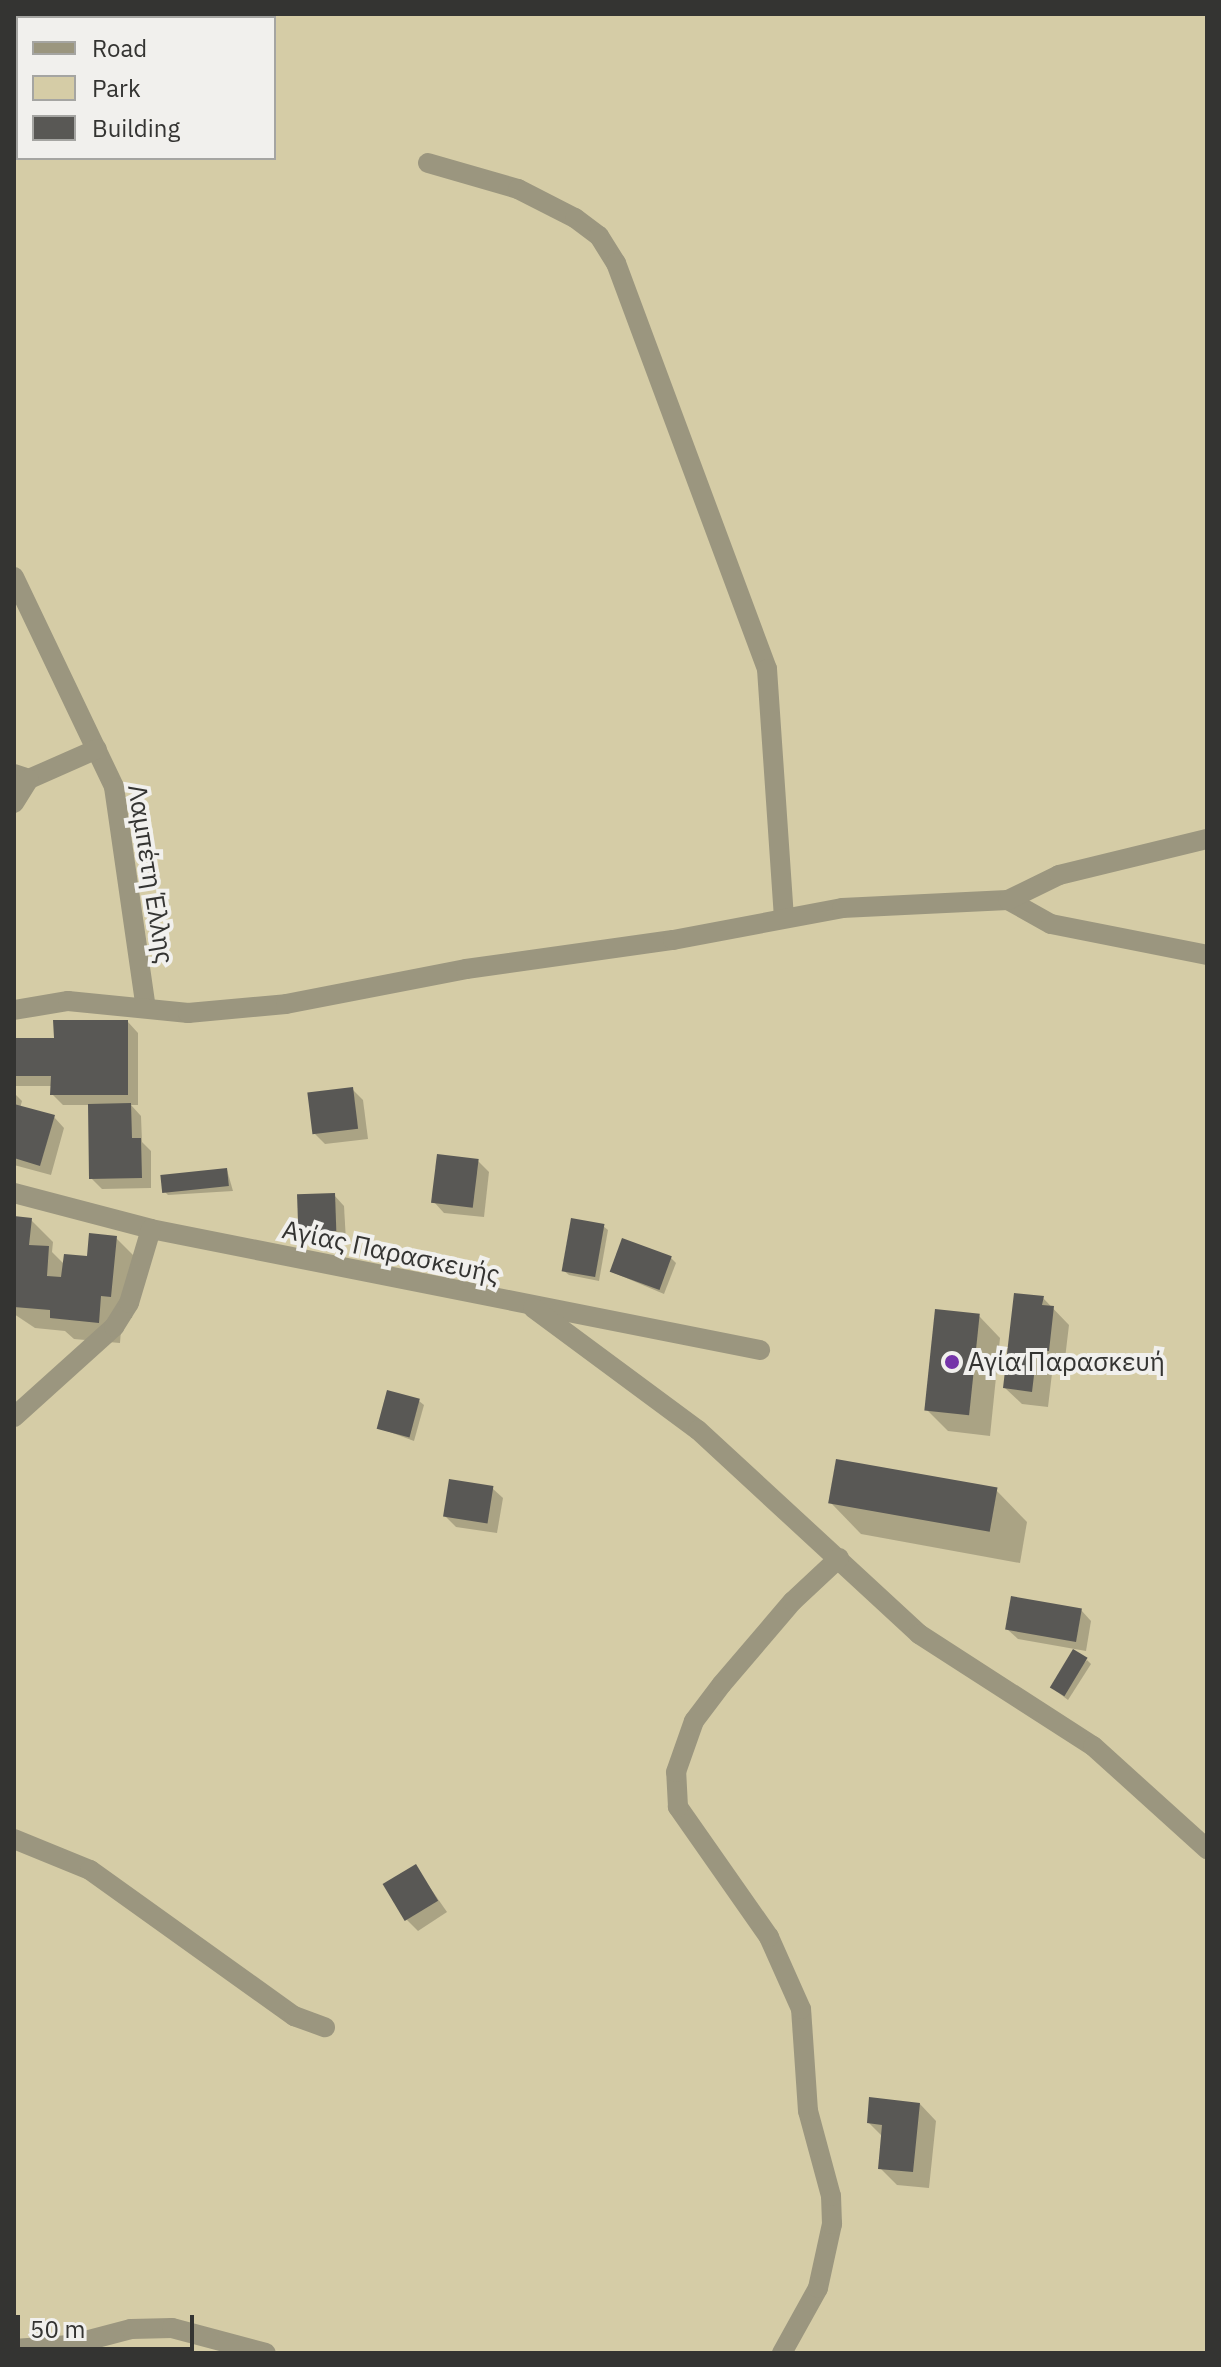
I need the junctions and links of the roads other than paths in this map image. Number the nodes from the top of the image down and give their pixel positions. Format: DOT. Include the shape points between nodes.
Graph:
graph roads {
  1 [pos="428,163"];
  2 [pos="14,577"];
  3 [pos="97,749"];
  4 [pos="21,777"];
  5 [pos="14,803"];
  6 [pos="1207,839"];
  7 [pos="1008,900"];
  8 [pos="784,917"];
  9 [pos="1207,955"];
  10 [pos="146,1008"];
  11 [pos="14,1010"];
  12 [pos="14,1193"];
  13 [pos="151,1229"];
  14 [pos="533,1308"];
  15 [pos="760,1350"];
  16 [pos="14,1417"];
  17 [pos="839,1558"];
  18 [pos="14,1839"];
  19 [pos="1207,1849"];
  20 [pos="325,2027"];
  21 [pos="14,2349"];
  22 [pos="266,2353"];
  23 [pos="782,2353"];
  1 -- 8 [label="street" via="518,189 575,218 599,236 616,263 767,669"];
  2 -- 3 [label="street, Λαμπέτη Έλλης"];
  3 -- 4 [label="street"];
  3 -- 10 [label="street, Λαμπέτη Έλλης" via="114,787"];
  4 -- 5 [label="street"];
  6 -- 7 [label="street" via="1059,875"];
  7 -- 8 [label="street" via="881,904"];
  7 -- 9 [label="street" via="1051,924"];
  8 -- 10 [label="street" via="286,1004 188,1013"];
  10 -- 11 [label="street" via="68,1001"];
  12 -- 13 [label="street, Αγίας Παρασκευής"];
  13 -- 14 [label="street, Αγίας Παρασκευής"];
  13 -- 16 [label="street" via="135,1288 114,1327"];
  14 -- 15 [label="street, Αγίας Παρασκευής"];
  14 -- 17 [label="street" via="698,1430"];
  17 -- 19 [label="street" via="919,1634 1093,1746"];
  17 -- 23 [label="street" via="793,1601 722,1684 694,1721 676,1772 678,1807 769,1937 801,2009 808,2111 831,2196 832,2224 818,2288"];
  18 -- 20 [label="street" via="90,1870 294,2016"];
  21 -- 22 [label="street" via="70,2345 131,2329 172,2328"];
}
